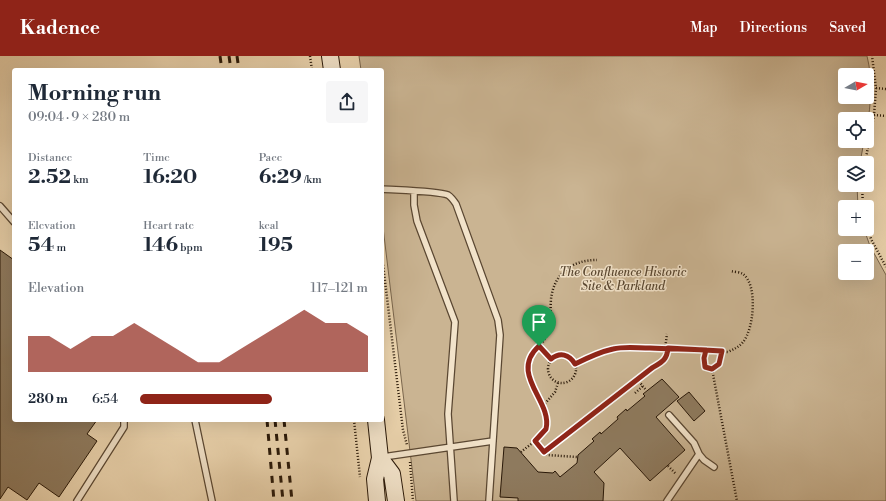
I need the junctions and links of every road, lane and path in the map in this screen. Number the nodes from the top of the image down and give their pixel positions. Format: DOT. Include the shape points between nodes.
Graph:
graph roads {
  1 [pos="310,56"];
  2 [pos="330,56"];
  3 [pos="872,56"];
  4 [pos="312,68"];
  5 [pos="332,68"];
  6 [pos="876,88"];
  7 [pos="886,89"];
  8 [pos="874,115"];
  9 [pos="886,116"];
  10 [pos="384,189"];
  11 [pos="414,192"];
  12 [pos="0,206"];
  13 [pos="12,220"];
  14 [pos="870,236"];
  15 [pos="597,260"];
  16 [pos="886,267"];
  17 [pos="731,271"];
  18 [pos="384,273"];
  19 [pos="667,334"];
  20 [pos="539,346"];
  21 [pos="667,348"];
  22 [pos="706,350"];
  23 [pos="722,351"];
  24 [pos="551,359"];
  25 [pos="575,364"];
  26 [pos="712,369"];
  27 [pos="638,379"];
  28 [pos="558,383"];
  29 [pos="643,386"];
  30 [pos="646,390"];
  31 [pos="635,393"];
  32 [pos="543,406"];
  33 [pos="669,415"];
  34 [pos="124,422"];
  35 [pos="195,422"];
  36 [pos="354,422"];
  37 [pos="376,422"];
  38 [pos="493,441"];
  39 [pos="535,441"];
  40 [pos="450,447"];
  41 [pos="521,452"];
  42 [pos="544,452"];
  43 [pos="565,453"];
  44 [pos="408,454"];
  45 [pos="699,454"];
  46 [pos="562,456"];
  47 [pos="577,457"];
  48 [pos="380,458"];
  49 [pos="714,467"];
  50 [pos="360,482"];
  51 [pos="77,501"];
  52 [pos="212,501"];
  53 [pos="377,501"];
  54 [pos="396,501"];
  55 [pos="413,501"];
  56 [pos="454,501"];
  57 [pos="489,501"];
  58 [pos="667,501"];
  59 [pos="737,501"];
  1 -- 4 [label="path"];
  2 -- 5 [label="main road"];
  3 -- 6 [label="path"];
  6 -- 7 [label="path"];
  6 -- 8 [label="path"];
  8 -- 9 [label="path"];
  10 -- 11 [label="lane"];
  11 -- 38 [label="lane" via="447,195 456,204 498,320 500,335"];
  11 -- 40 [label="lane" via="417,221 455,322 448,414"];
  12 -- 13 [label="lane"];
  14 -- 16 [label="path"];
  15 -- 20 [label="path" via="576,263 566,269 555,282 551,300 551,320 547,335"];
  17 -- 23 [label="path" via="743,274 748,281 753,309 750,328 744,341 737,348 728,352"];
  18 -- 44 [label="path"];
  19 -- 21 [label="path"];
  20 -- 24 [label="path"];
  20 -- 32 [label="path" via="530,358 529,373 530,381"];
  21 -- 22 [label="path"];
  21 -- 25 [label="path" via="630,346 595,354"];
  21 -- 27 [label="path" via="665,360"];
  22 -- 23 [label="path"];
  22 -- 26 [label="path" via="705,367"];
  23 -- 26 [label="path" via="719,364"];
  24 -- 25 [label="path" via="559,355 569,356"];
  24 -- 28 [label="path" via="547,368 548,373 550,378"];
  25 -- 28 [label="path" via="576,373 571,380 563,384"];
  26 -- 59 [label="path"];
  27 -- 29 [label="path"];
  27 -- 42 [label="path"];
  28 -- 32 [label="path" via="555,392"];
  29 -- 30 [label="path"];
  29 -- 31 [label="path"];
  32 -- 39 [label="path" via="547,426"];
  33 -- 45 [label="lane" via="694,443"];
  34 -- 51 [label="lane" via="124,427"];
  35 -- 52 [label="lane"];
  36 -- 50 [label="path"];
  37 -- 48 [label="main road"];
  38 -- 40 [label="lane"];
  38 -- 57 [label="lane"];
  39 -- 41 [label="path"];
  39 -- 42 [label="path"];
  40 -- 44 [label="lane"];
  40 -- 56 [label="lane"];
  42 -- 46 [label="path" via="547,455"];
  43 -- 46 [label="path"];
  44 -- 48 [label="lane"];
  44 -- 55 [label="path"];
  45 -- 49 [label="lane"];
  45 -- 58 [label="lane"];
  46 -- 47 [label="path"];
  48 -- 53 [label="main road" via="375,479"];
  48 -- 54 [label="main road" via="392,474"];
}
